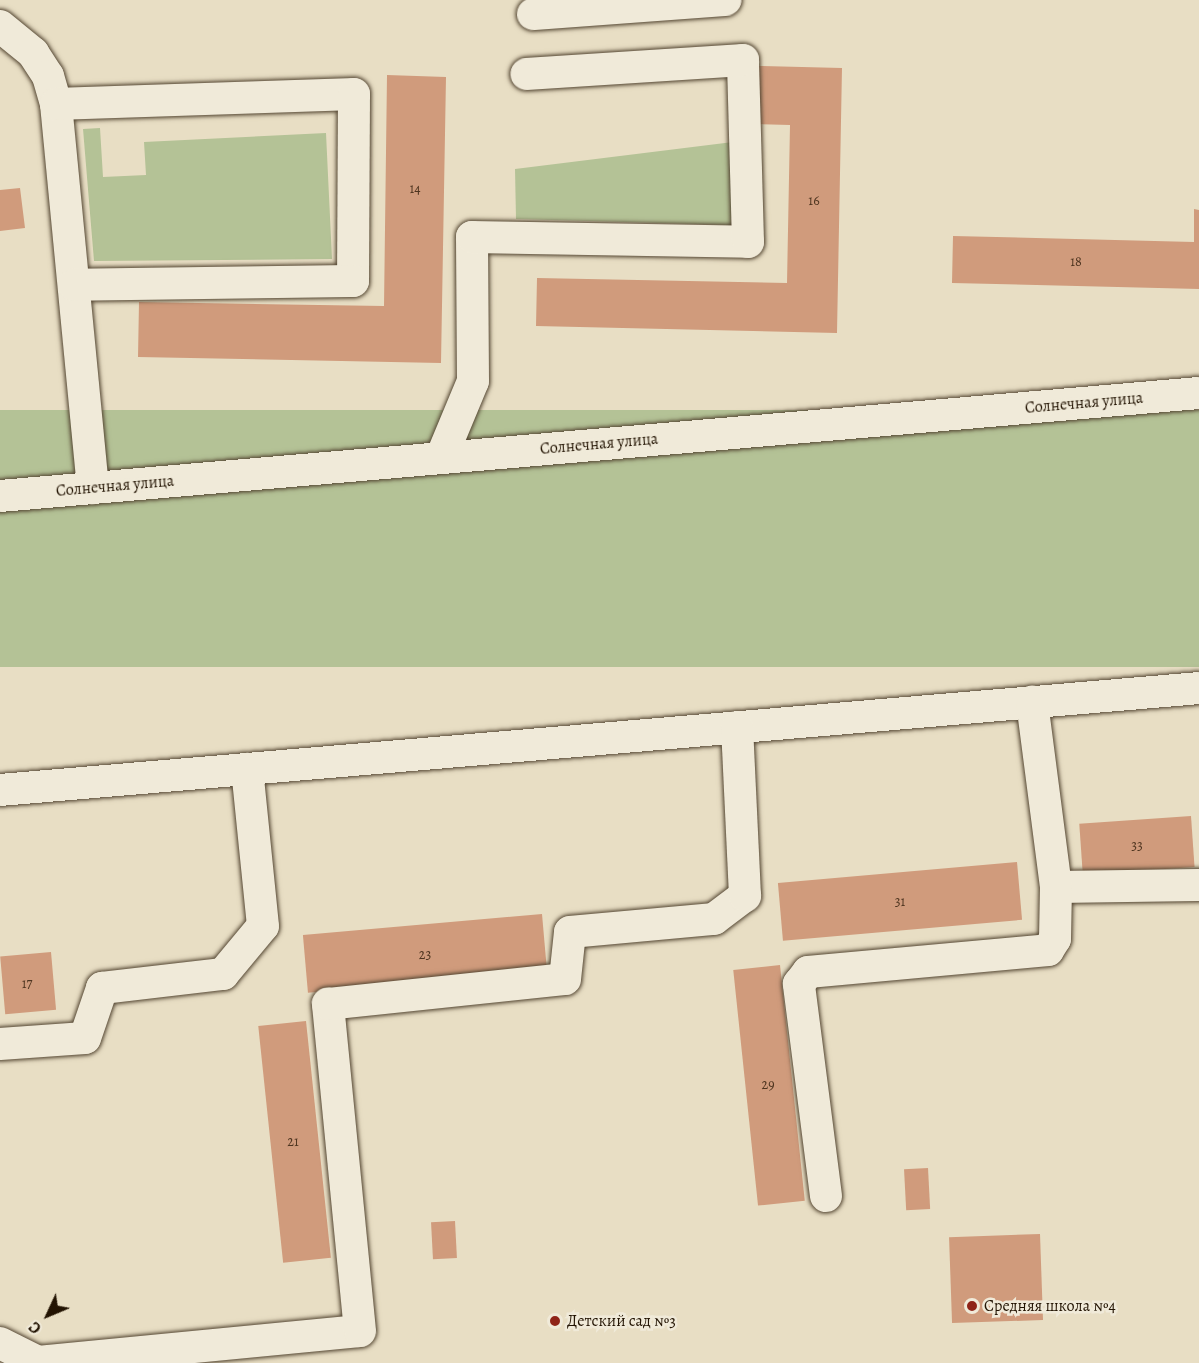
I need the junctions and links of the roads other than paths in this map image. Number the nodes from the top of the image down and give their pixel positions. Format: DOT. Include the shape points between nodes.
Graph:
graph roads {
  1 [pos="725,0"];
  2 [pos="533,14"];
  3 [pos="0,26"];
  4 [pos="525,74"];
  5 [pos="56,104"];
  6 [pos="74,285"];
  7 [pos="1199,393"];
  8 [pos="441,458"];
  9 [pos="93,488"];
  10 [pos="0,496"];
  11 [pos="1199,688"];
  12 [pos="1032,702"];
  13 [pos="737,728"];
  14 [pos="248,769"];
  15 [pos="0,790"];
  16 [pos="1199,885"];
  17 [pos="1056,887"];
  18 [pos="0,1044"];
  19 [pos="826,1196"];
  20 [pos="0,1342"];
  1 -- 2 [label="street"];
  3 -- 5 [label="street" via="33,53 48,76"];
  4 -- 8 [label="street" via="743,60 747,242 472,237 473,381"];
  5 -- 6 [label="street"];
  5 -- 6 [label="street" via="354,94 352,281"];
  6 -- 9 [label="street"];
  7 -- 8 [label="street, Солнечная улица"];
  8 -- 9 [label="street, Солнечная улица"];
  9 -- 10 [label="street, Солнечная улица"];
  11 -- 12 [label="street"];
  12 -- 13 [label="street"];
  12 -- 17 [label="street"];
  13 -- 14 [label="street"];
  13 -- 20 [label="street" via="746,896 714,919 570,932 565,978 328,1004 360,1331 38,1362"];
  14 -- 15 [label="street"];
  14 -- 18 [label="street" via="263,926 223,974 102,988 85,1038"];
  16 -- 17 [label="street"];
  17 -- 19 [label="street" via="1055,939 1048,950 808,972 799,984"];
}
